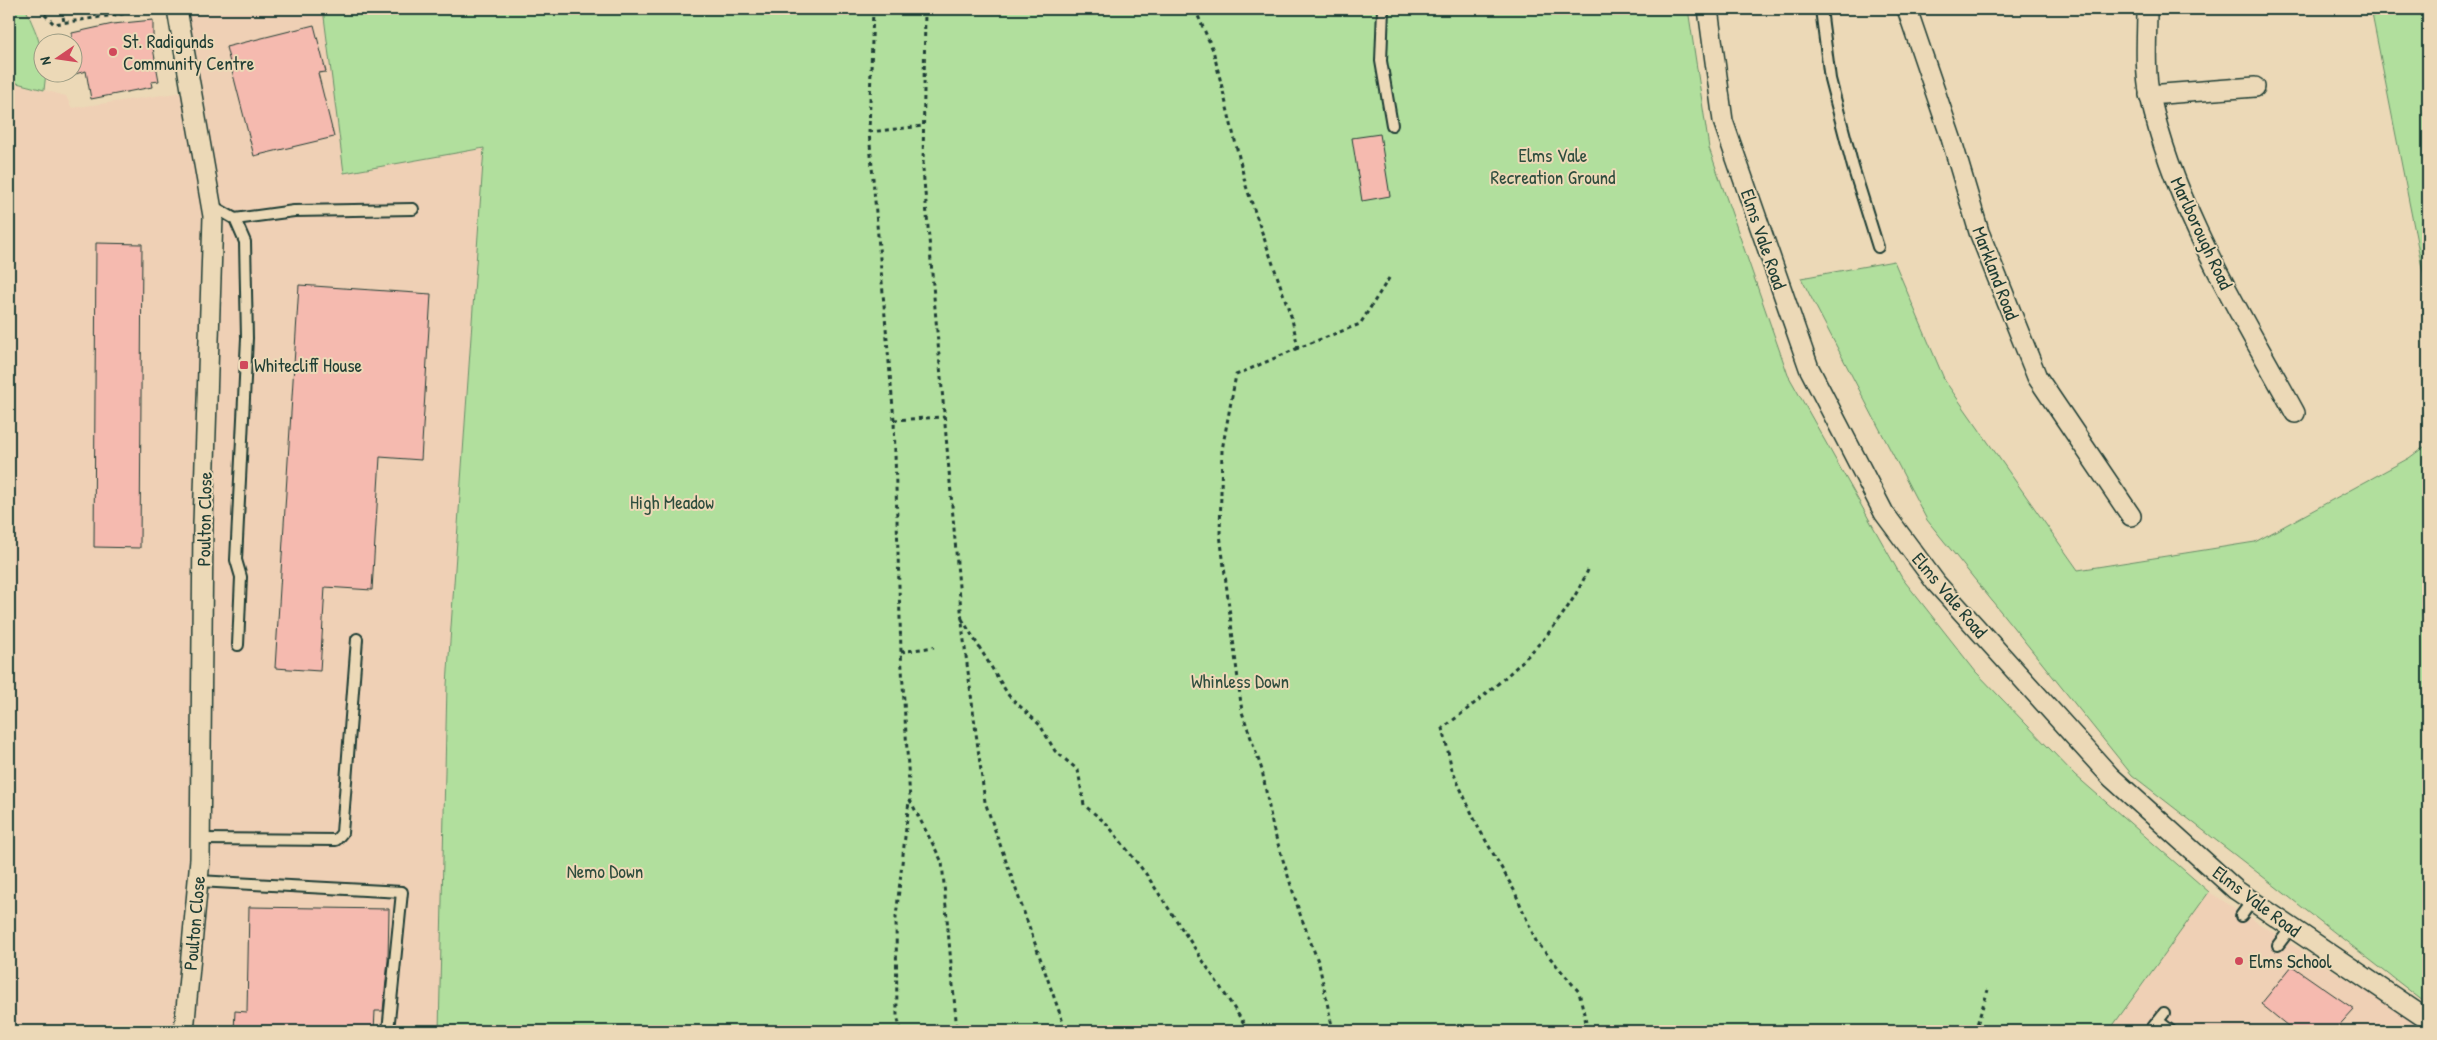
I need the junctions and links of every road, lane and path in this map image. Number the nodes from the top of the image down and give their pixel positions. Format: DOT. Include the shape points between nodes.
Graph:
graph roads {
  1 [pos="39,9"];
  2 [pos="62,9"];
  3 [pos="155,9"];
  4 [pos="177,9"];
  5 [pos="873,9"];
  6 [pos="925,9"];
  7 [pos="1196,9"];
  8 [pos="1383,9"];
  9 [pos="1708,9"];
  10 [pos="1821,9"];
  11 [pos="1907,9"];
  12 [pos="2147,9"];
  13 [pos="64,23"];
  14 [pos="2255,87"];
  15 [pos="2150,95"];
  16 [pos="1392,125"];
  17 [pos="923,126"];
  18 [pos="869,132"];
  19 [pos="212,205"];
  20 [pos="413,209"];
  21 [pos="235,219"];
  22 [pos="1878,247"];
  23 [pos="1391,275"];
  24 [pos="1298,348"];
  25 [pos="2295,413"];
  26 [pos="944,417"];
  27 [pos="894,420"];
  28 [pos="2131,516"];
  29 [pos="1588,570"];
  30 [pos="962,618"];
  31 [pos="357,639"];
  32 [pos="238,645"];
  33 [pos="934,647"];
  34 [pos="901,652"];
  35 [pos="910,800"];
  36 [pos="200,839"];
  37 [pos="198,882"];
  38 [pos="2292,928"];
  39 [pos="2278,945"];
  40 [pos="1988,990"];
  41 [pos="2428,1020"];
  42 [pos="184,1031"];
  43 [pos="388,1031"];
  44 [pos="901,1031"];
  45 [pos="957,1031"];
  46 [pos="1066,1031"];
  47 [pos="1249,1031"];
  48 [pos="1333,1031"];
  49 [pos="1588,1031"];
  50 [pos="1975,1031"];
  51 [pos="2150,1031"];
  52 [pos="2171,1031"];
  1 -- 13 [label="path" via="54,24"];
  2 -- 13 [label="path"];
  3 -- 13 [label="path"];
  4 -- 19 [label="street, Poulton Close"];
  5 -- 18 [label="path"];
  6 -- 17 [label="path"];
  7 -- 24 [label="path" via="1213,50 1246,186 1292,319"];
  8 -- 16 [label="lane" via="1381,61"];
  9 -- 38 [label="street, Elms Vale Road" via="1723,121 1796,332 1809,368 1884,513 1936,583 2111,777 2236,890 2247,908"];
  10 -- 22 [label="lane" via="1830,78"];
  11 -- 28 [label="street, Markland Road" via="1952,138 1979,232 2037,377"];
  12 -- 15 [label="street, Marlborough Road"];
  14 -- 15 [label="street"];
  15 -- 25 [label="street, Marlborough Road" via="2177,187 2218,272"];
  17 -- 18 [label="path"];
  17 -- 26 [label="path" via="923,169"];
  18 -- 27 [label="path"];
  19 -- 21 [label="lane"];
  19 -- 36 [label="street, Poulton Close" via="203,524"];
  20 -- 21 [label="lane" via="294,211"];
  21 -- 32 [label="lane" via="245,242 247,338 236,560 240,577"];
  23 -- 24 [label="path" via="1360,324"];
  24 -- 48 [label="path" via="1236,376 1222,450 1220,534 1242,712 1262,770 1274,828 1300,914 1320,964"];
  26 -- 27 [label="path"];
  26 -- 30 [label="path"];
  27 -- 34 [label="path"];
  29 -- 49 [label="path" via="1577,594 1547,637 1492,690 1443,728 1452,770 1478,827 1514,890 1536,941 1579,992"];
  30 -- 46 [label="path" via="985,802"];
  30 -- 47 [label="path" via="1009,696 1040,725 1055,751 1078,770 1084,805 1108,824 1146,874"];
  31 -- 36 [label="lane" via="342,833 336,840"];
  33 -- 34 [label="path"];
  34 -- 35 [label="path"];
  35 -- 44 [label="path" via="896,918 897,1016"];
  35 -- 45 [label="path" via="942,862"];
  36 -- 37 [label="street, Poulton Close"];
  37 -- 42 [label="street, Poulton Close"];
  37 -- 43 [label="lane" via="402,892"];
  38 -- 39 [label="lane"];
  38 -- 41 [label="street, Elms Vale Road"];
  40 -- 50 [label="path"];
  51 -- 52 [label="lane" via="2161,1017"];
}
